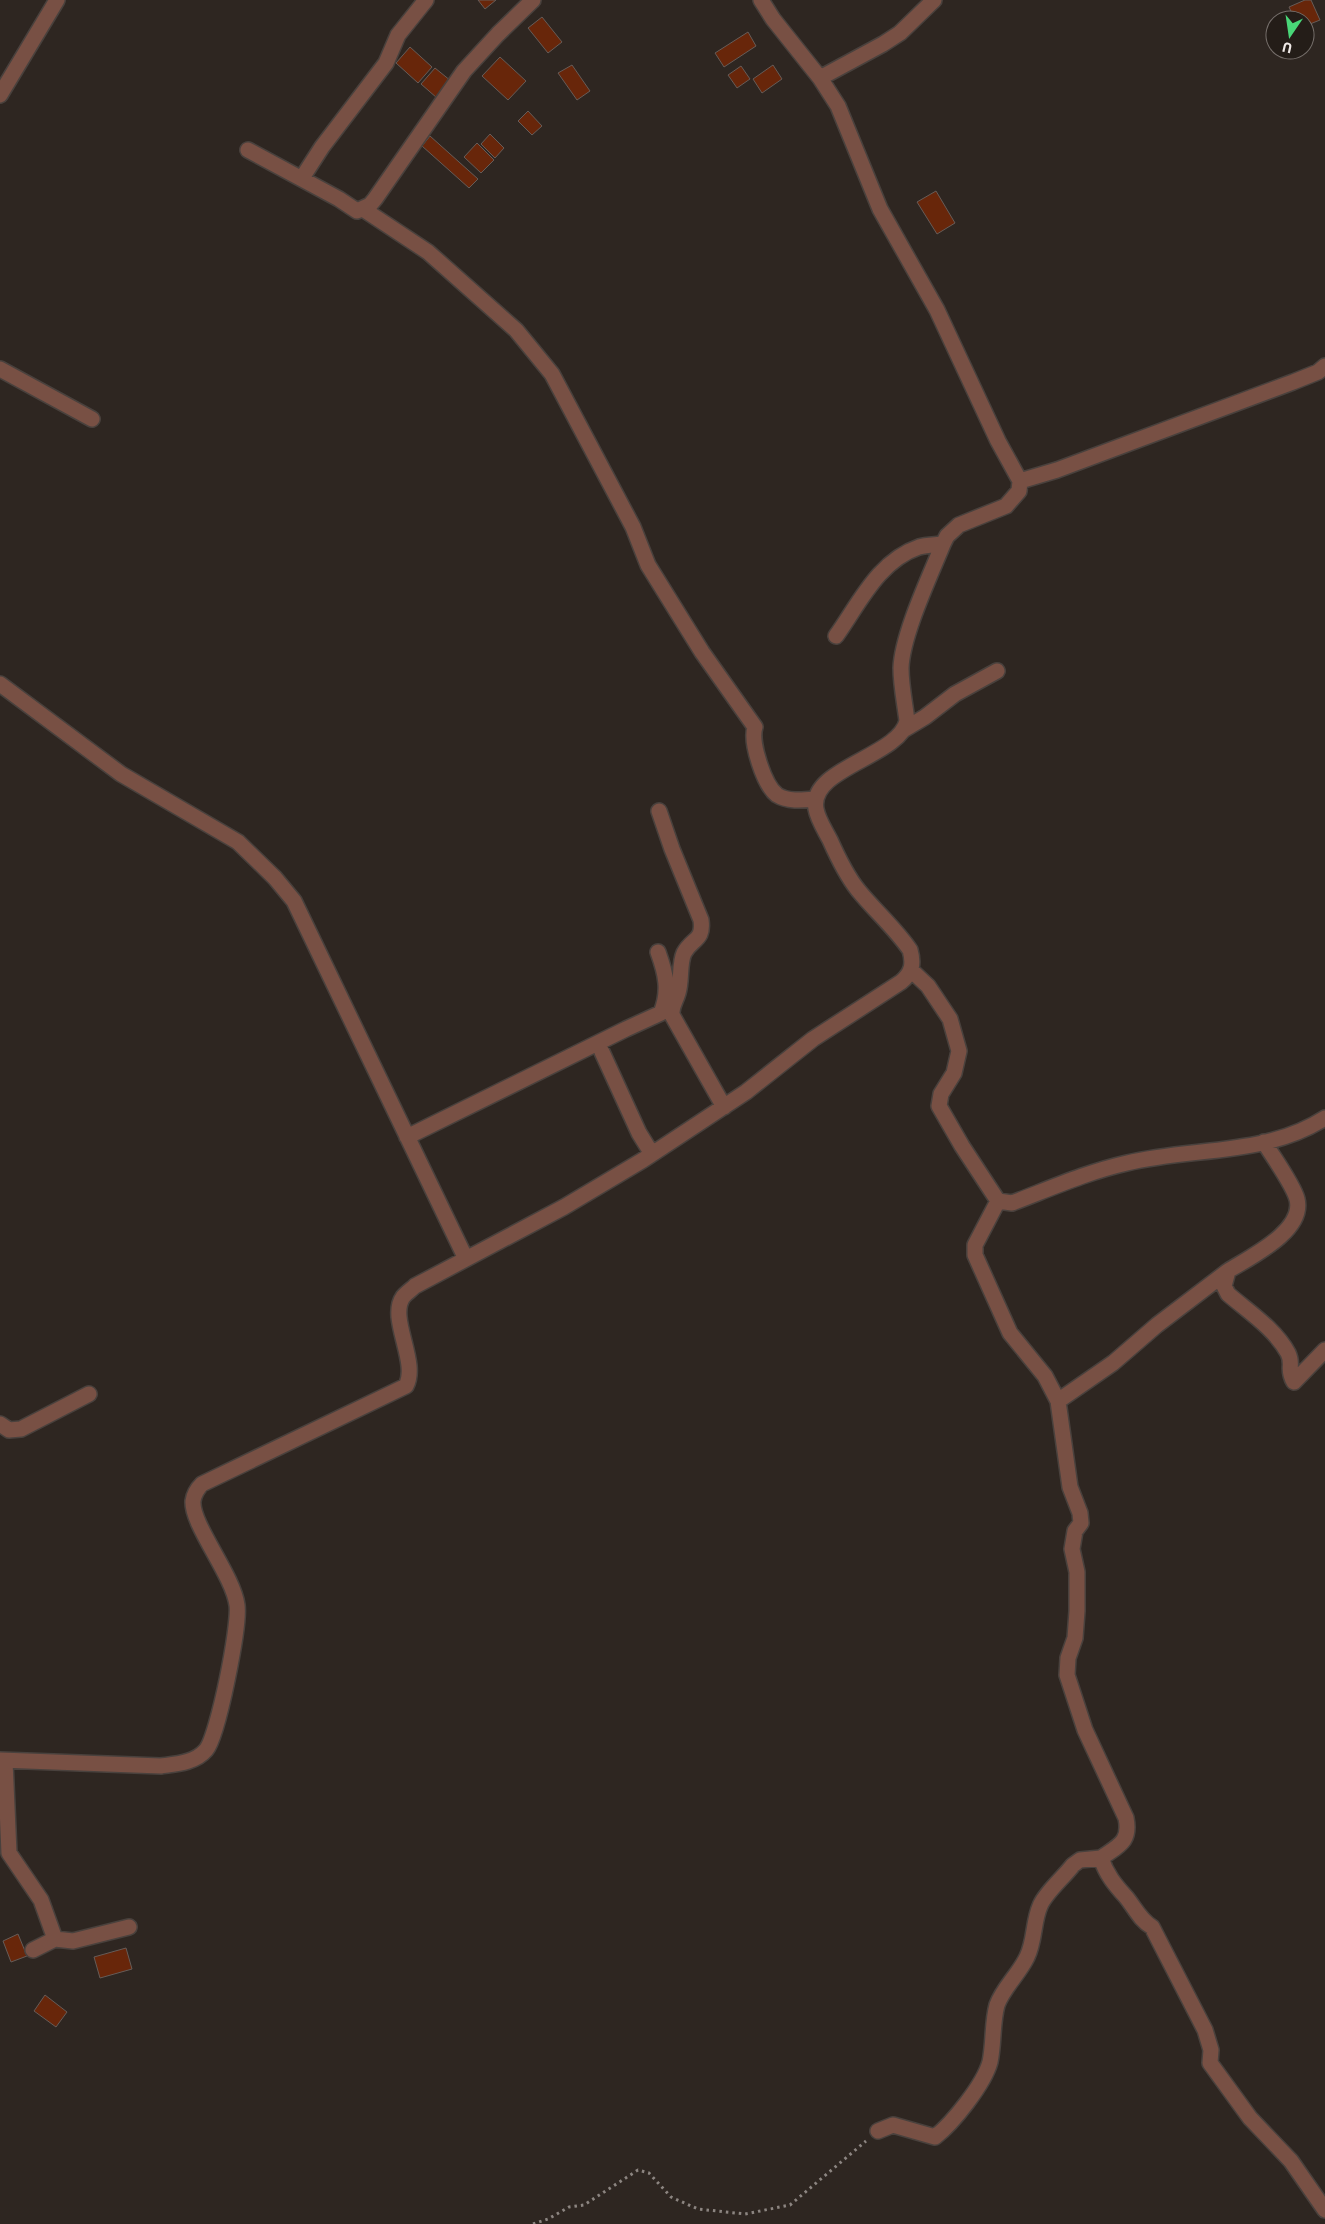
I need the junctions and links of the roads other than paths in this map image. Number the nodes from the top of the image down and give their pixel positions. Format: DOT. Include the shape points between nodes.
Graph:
graph roads {
  1 [pos="57,0"];
  2 [pos="426,0"];
  3 [pos="533,0"];
  4 [pos="761,0"];
  5 [pos="934,0"];
  6 [pos="820,78"];
  7 [pos="0,95"];
  8 [pos="248,150"];
  9 [pos="302,178"];
  10 [pos="363,210"];
  11 [pos="1325,366"];
  12 [pos="0,369"];
  13 [pos="92,419"];
  14 [pos="1020,481"];
  15 [pos="943,544"];
  16 [pos="836,636"];
  17 [pos="997,671"];
  18 [pos="0,684"];
  19 [pos="905,729"];
  20 [pos="816,799"];
  21 [pos="659,811"];
  22 [pos="658,952"];
  23 [pos="911,970"];
  24 [pos="602,1052"];
  25 [pos="724,1106"];
  26 [pos="1325,1118"];
  27 [pos="407,1137"];
  28 [pos="1264,1142"];
  29 [pos="646,1144"];
  30 [pos="998,1201"];
  31 [pos="466,1258"];
  32 [pos="1228,1271"];
  33 [pos="1325,1350"];
  34 [pos="89,1394"];
  35 [pos="1058,1401"];
  36 [pos="0,1424"];
  37 [pos="2,1761"];
  38 [pos="1100,1858"];
  39 [pos="129,1927"];
  40 [pos="55,1939"];
  41 [pos="33,1950"];
  42 [pos="878,2131"];
  43 [pos="1325,2210"];
  1 -- 7 [label="street"];
  2 -- 9 [label="street" via="398,35 386,63"];
  3 -- 10 [label="street" via="464,71 375,199"];
  4 -- 6 [label="street"];
  5 -- 6 [label="street" via="900,33"];
  6 -- 14 [label="street" via="838,106 890,228 937,310 994,434"];
  8 -- 9 [label="street"];
  9 -- 10 [label="street" via="350,208"];
  10 -- 20 [label="street" via="428,252 516,330 552,374 632,527 648,565 702,652 756,727 754,744 770,788 785,798"];
  11 -- 14 [label="street" via="1293,382"];
  12 -- 13 [label="street"];
  14 -- 15 [label="street" via="1019,491 1006,506 959,525"];
  15 -- 16 [label="street" via="920,547 897,559 880,574"];
  15 -- 19 [label="street" via="903,655"];
  17 -- 19 [label="street"];
  18 -- 27 [label="street" via="121,774 238,842 275,878 294,901"];
  19 -- 20 [label="street" via="893,741 823,786"];
  20 -- 23 [label="street" via="818,817 842,867 910,950"];
  21 -- 25 [label="street" via="702,928 682,959 672,1015"];
  22 -- 27 [label="street" via="667,975 661,1013"];
  23 -- 25 [label="street" via="901,982 813,1039"];
  23 -- 30 [label="street" via="928,986 950,1019 960,1051 954,1073 941,1094 938,1106"];
  24 -- 29 [label="street"];
  25 -- 29 [label="street"];
  26 -- 28 [label="street" via="1307,1129"];
  27 -- 31 [label="street"];
  28 -- 30 [label="street" via="1126,1163 1012,1203"];
  28 -- 32 [label="street" via="1296,1197 1296,1219 1268,1246"];
  29 -- 31 [label="street" via="564,1207"];
  30 -- 35 [label="street" via="975,1245 975,1256 1010,1333 1045,1376"];
  31 -- 37 [label="street" via="415,1286 403,1297 400,1315 408,1366 406,1386 257,1456 202,1484 197,1490 194,1508 223,1567 237,1605 237,1622 222,1703 215,1734 206,1750 196,1759 160,1766"];
  32 -- 33 [label="street" via="1224,1286 1228,1294 1277,1336 1290,1358 1288,1373 1294,1382"];
  32 -- 35 [label="street" via="1113,1363"];
  34 -- 36 [label="street" via="21,1429 8,1430"];
  35 -- 38 [label="street" via="1070,1487 1081,1523 1072,1549 1078,1611 1066,1676 1085,1730 1126,1818 1128,1829 1123,1843"];
  37 -- 40 [label="street" via="9,1852 41,1900"];
  38 -- 42 [label="street" via="1073,1864 1041,1903 1028,1954 997,2006 989,2064 981,2083 948,2127 935,2137 892,2125"];
  38 -- 43 [label="street" via="1114,1885 1144,1922 1152,1927 1205,2030 1211,2050 1210,2063 1250,2118 1291,2161"];
  39 -- 40 [label="street" via="73,1941"];
  40 -- 41 [label="street"];
}
